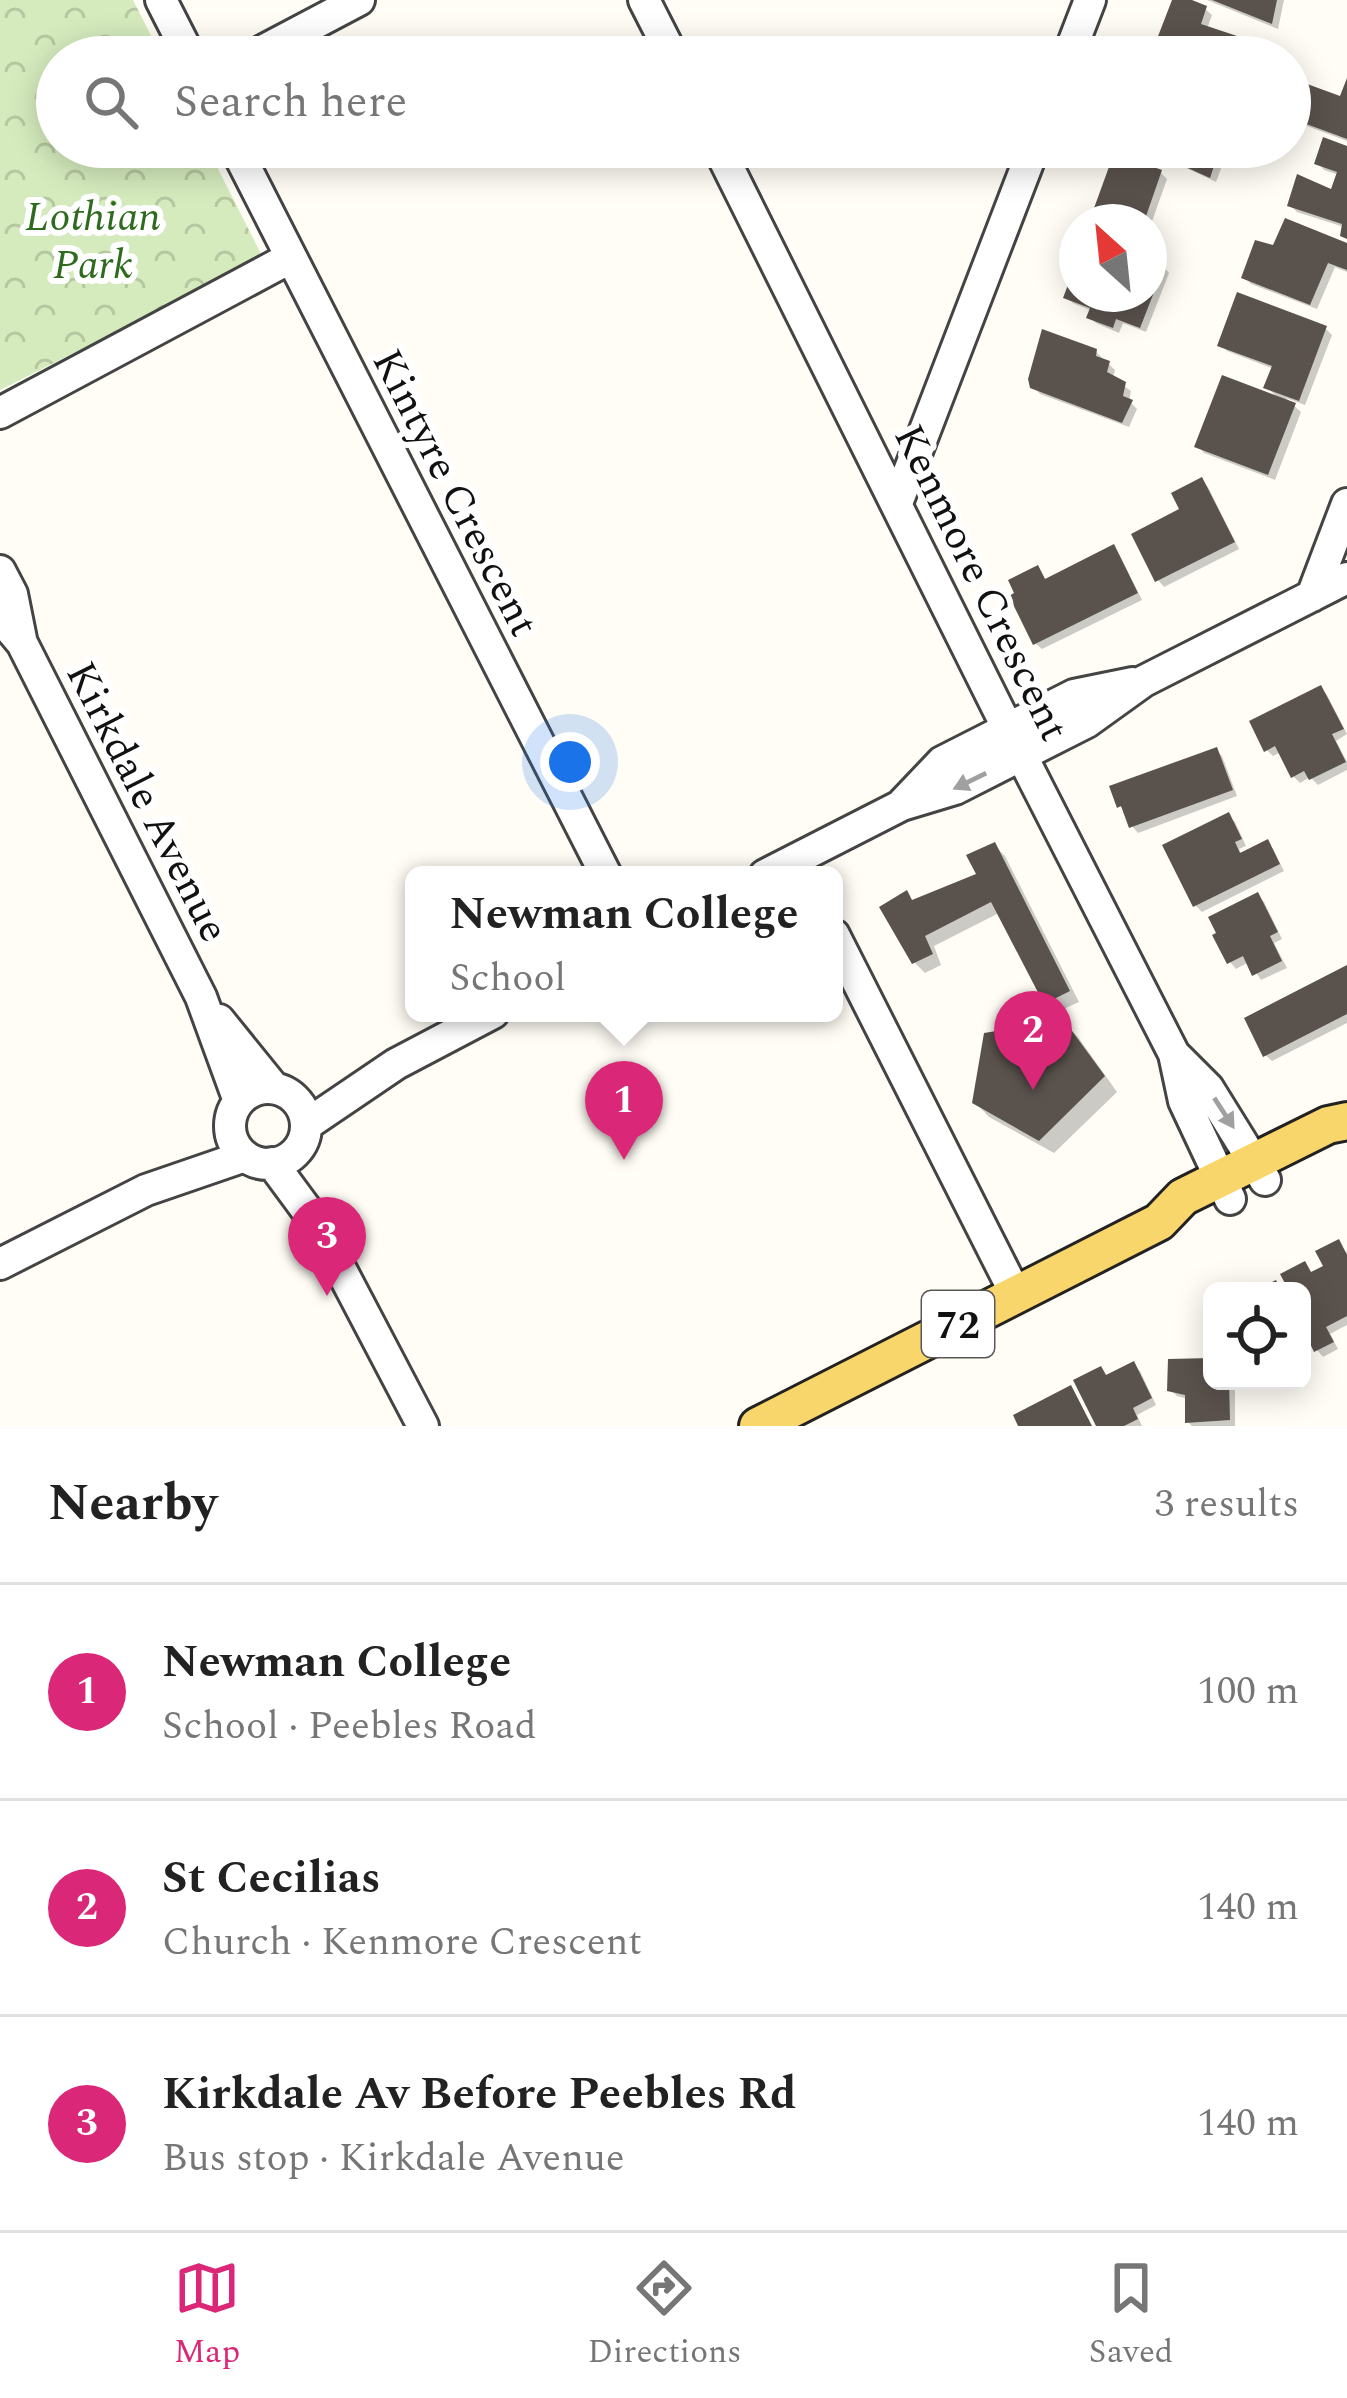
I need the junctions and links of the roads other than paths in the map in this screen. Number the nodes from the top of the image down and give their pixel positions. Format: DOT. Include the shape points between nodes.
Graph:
graph roads {
  1 [pos="161,0"];
  2 [pos="358,0"];
  3 [pos="644,0"];
  4 [pos="1090,0"];
  5 [pos="179,36"];
  6 [pos="290,36"];
  7 [pos="662,36"];
  8 [pos="1076,36"];
  9 [pos="245,168"];
  10 [pos="729,168"];
  11 [pos="1026,168"];
  12 [pos="290,258"];
  13 [pos="0,413"];
  14 [pos="897,503"];
  15 [pos="1347,504"];
  16 [pos="0,571"];
  17 [pos="1347,578"];
  18 [pos="1312,596"];
  19 [pos="0,617"];
  20 [pos="22,644"];
  21 [pos="1015,742"];
  22 [pos="601,866"];
  23 [pos="802,866"];
  24 [pos="843,953"];
  25 [pos="201,997"];
  26 [pos="476,1022"];
  27 [pos="1174,1054"];
  28 [pos="294,1114"];
  29 [pos="1347,1121"];
  30 [pos="1347,1135"];
  31 [pos="247,1137"];
  32 [pos="1260,1171"];
  33 [pos="1225,1189"];
  34 [pos="317,1224"];
  35 [pos="0,1264"];
  36 [pos="1016,1295"];
  37 [pos="423,1425"];
  38 [pos="758,1426"];
  1 -- 5 [label="street"];
  2 -- 6 [label="street"];
  3 -- 7 [label="street"];
  4 -- 8 [label="street"];
  9 -- 12 [label="street, Kintyre Crescent"];
  10 -- 14 [label="street, Kenmore Crescent"];
  11 -- 14 [label="street"];
  12 -- 13 [label="street"];
  12 -- 22 [label="street, Kintyre Crescent"];
  14 -- 21 [label="street, Kenmore Crescent"];
  15 -- 18 [label="street"];
  16 -- 20 [label="street, Kirkdale Avenue"];
  17 -- 18 [label="street"];
  18 -- 21 [label="street" via="1144,681 1073,695"];
  19 -- 20 [label="street, Kirkdale Avenue"];
  20 -- 25 [label="street, Kirkdale Avenue"];
  21 -- 23 [label="street" via="942,762 902,805"];
  21 -- 27 [label="street, Kenmore Crescent"];
  24 -- 36 [label="street"];
  25 -- 28 [label="street, Kirkdale Avenue"];
  25 -- 31 [label="street, Kirkdale Avenue"];
  26 -- 28 [label="street"];
  27 -- 32 [label="street, Kenmore Crescent, one-way" via="1208,1088"];
  27 -- 33 [label="street, Kenmore Crescent" via="1184,1101"];
  28 -- 31 [label="street" via="284,1160"];
  28 -- 31 [label="street" via="261,1088"];
  28 -- 34 [label="street, Kirkdale Avenue"];
  29 -- 32 [label="main road, 72"];
  30 -- 32 [label="main road, 72"];
  31 -- 34 [label="street, Kirkdale Avenue"];
  31 -- 35 [label="street"];
  32 -- 33 [label="main road, 72"];
  33 -- 36 [label="main road, 72" via="1183,1197 1159,1222"];
  34 -- 37 [label="street, Kirkdale Avenue"];
  36 -- 38 [label="main road, 72"];
}
